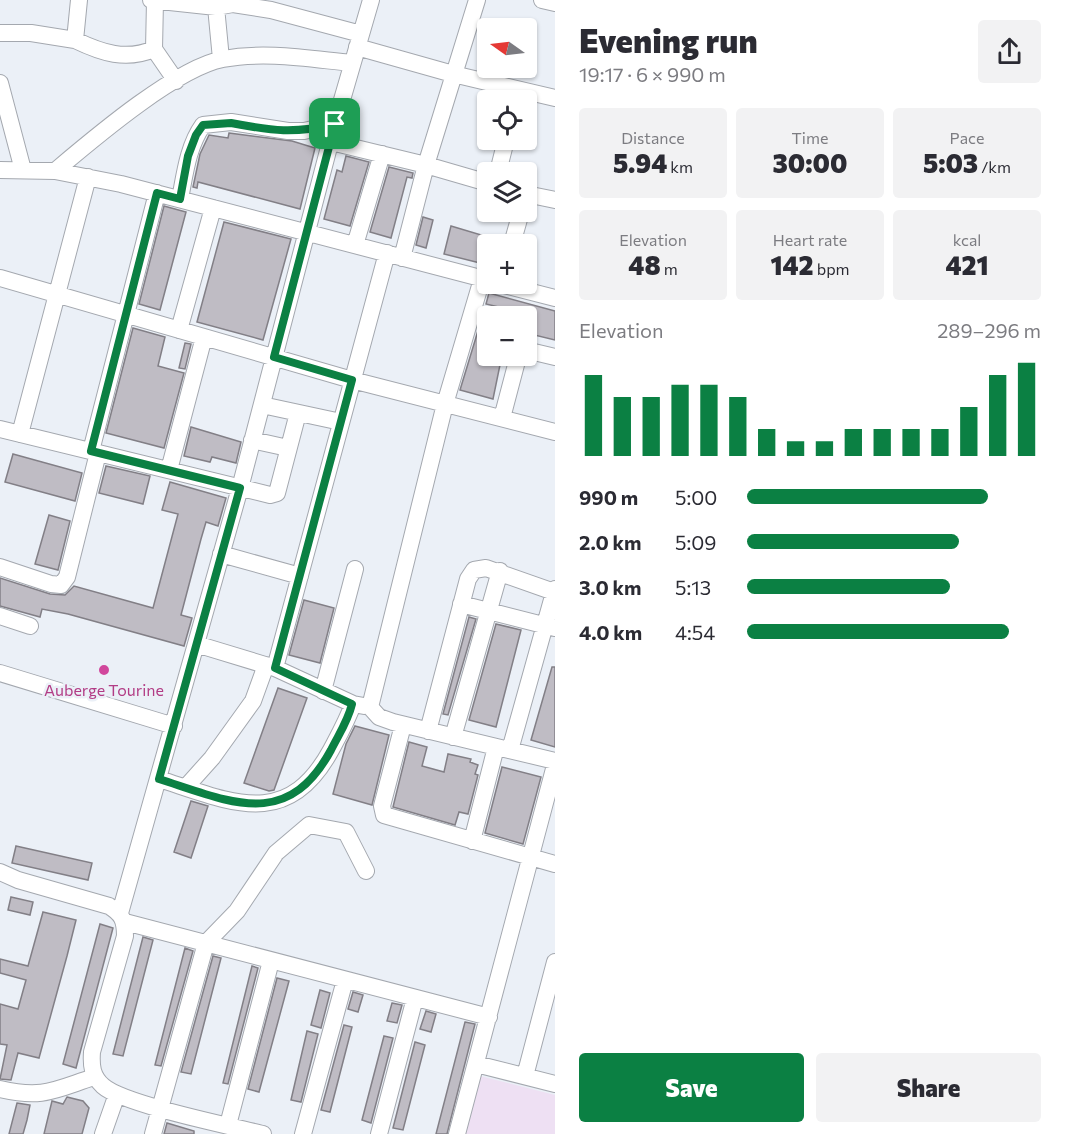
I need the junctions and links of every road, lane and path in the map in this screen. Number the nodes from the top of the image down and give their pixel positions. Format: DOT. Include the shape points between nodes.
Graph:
graph roads {
  1 [pos="79,0"];
  2 [pos="153,0"];
  3 [pos="371,0"];
  4 [pos="477,0"];
  5 [pos="542,0"];
  6 [pos="555,3"];
  7 [pos="227,4"];
  8 [pos="0,33"];
  9 [pos="75,40"];
  10 [pos="359,40"];
  11 [pos="154,49"];
  12 [pos="221,59"];
  13 [pos="352,63"];
  14 [pos="453,74"];
  15 [pos="176,81"];
  16 [pos="0,83"];
  17 [pos="502,90"];
  18 [pos="537,97"];
  19 [pos="555,98"];
  20 [pos="335,124"];
  21 [pos="330,142"];
  22 [pos="382,154"];
  23 [pos="426,165"];
  24 [pos="0,170"];
  25 [pos="23,170"];
  26 [pos="55,171"];
  27 [pos="88,177"];
  28 [pos="477,180"];
  29 [pos="157,193"];
  30 [pos="537,196"];
  31 [pos="180,199"];
  32 [pos="555,200"];
  33 [pos="213,208"];
  34 [pos="307,232"];
  35 [pos="355,245"];
  36 [pos="394,255"];
  37 [pos="0,278"];
  38 [pos="477,278"];
  39 [pos="58,292"];
  40 [pos="537,293"];
  41 [pos="480,294"];
  42 [pos="555,298"];
  43 [pos="126,314"];
  44 [pos="179,330"];
  45 [pos="204,337"];
  46 [pos="537,352"];
  47 [pos="274,357"];
  48 [pos="555,357"];
  49 [pos="516,366"];
  50 [pos="352,380"];
  51 [pos="445,404"];
  52 [pos="262,405"];
  53 [pos="298,413"];
  54 [pos="502,418"];
  55 [pos="341,422"];
  56 [pos="0,429"];
  57 [pos="555,432"];
  58 [pos="20,434"];
  59 [pos="252,440"];
  60 [pos="288,448"];
  61 [pos="94,452"];
  62 [pos="169,470"];
  63 [pos="240,488"];
  64 [pos="221,554"];
  65 [pos="0,567"];
  66 [pos="355,569"];
  67 [pos="500,572"];
  68 [pos="300,576"];
  69 [pos="555,590"];
  70 [pos="461,604"];
  71 [pos="488,610"];
  72 [pos="0,616"];
  73 [pos="30,626"];
  74 [pos="550,627"];
  75 [pos="196,644"];
  76 [pos="270,667"];
  77 [pos="0,674"];
  78 [pos="323,691"];
  79 [pos="352,704"];
  80 [pos="370,707"];
  81 [pos="403,725"];
  82 [pos="174,726"];
  83 [pos="428,730"];
  84 [pos="453,737"];
  85 [pos="503,749"];
  86 [pos="555,763"];
  87 [pos="159,779"];
  88 [pos="186,788"];
  89 [pos="472,841"];
  90 [pos="531,857"];
  91 [pos="555,864"];
  92 [pos="366,871"];
  93 [pos="0,872"];
  94 [pos="122,917"];
  95 [pos="206,944"];
  96 [pos="271,961"];
  97 [pos="555,962"];
  98 [pos="345,980"];
  99 [pos="553,980"];
  100 [pos="416,998"];
  101 [pos="489,1017"];
  102 [pos="476,1064"];
  103 [pos="525,1076"];
  104 [pos="94,1077"];
  105 [pos="555,1084"];
  106 [pos="0,1089"];
  107 [pos="117,1095"];
  108 [pos="160,1107"];
  109 [pos="228,1125"];
  110 [pos="104,1134"];
  111 [pos="153,1134"];
  112 [pos="263,1134"];
  113 [pos="303,1134"];
  114 [pos="379,1134"];
  115 [pos="457,1134"];
  1 -- 9 [label="street"];
  2 -- 7 [label="street"];
  2 -- 11 [label="street"];
  3 -- 10 [label="street"];
  4 -- 14 [label="street"];
  5 -- 6 [label="street"];
  7 -- 10 [label="street" via="270,10"];
  7 -- 12 [label="street"];
  8 -- 9 [label="street"];
  9 -- 11 [label="street" via="121,56"];
  10 -- 13 [label="street"];
  10 -- 14 [label="street"];
  11 -- 15 [label="street"];
  12 -- 13 [label="street" via="285,57"];
  12 -- 15 [label="street"];
  13 -- 20 [label="street"];
  14 -- 17 [label="street"];
  14 -- 23 [label="street"];
  15 -- 26 [label="street"];
  16 -- 25 [label="street"];
  18 -- 19 [label="street"];
  20 -- 21 [label="street"];
  20 -- 31 [label="street" via="296,131 231,123 203,125 188,156"];
  21 -- 22 [label="street"];
  21 -- 34 [label="street"];
  22 -- 23 [label="street"];
  22 -- 35 [label="street"];
  23 -- 28 [label="street"];
  23 -- 36 [label="street"];
  24 -- 25 [label="street"];
  25 -- 26 [label="street"];
  26 -- 27 [label="street"];
  27 -- 29 [label="street"];
  27 -- 39 [label="street"];
  29 -- 31 [label="street"];
  29 -- 43 [label="street"];
  30 -- 32 [label="street"];
  31 -- 33 [label="street"];
  33 -- 34 [label="street"];
  33 -- 44 [label="street"];
  34 -- 35 [label="street"];
  34 -- 47 [label="street"];
  35 -- 36 [label="street"];
  36 -- 38 [label="street"];
  36 -- 50 [label="street"];
  37 -- 39 [label="street"];
  39 -- 43 [label="street"];
  39 -- 58 [label="street"];
  40 -- 42 [label="street"];
  41 -- 51 [label="street"];
  43 -- 44 [label="street"];
  43 -- 61 [label="street"];
  44 -- 45 [label="street"];
  45 -- 47 [label="street"];
  45 -- 62 [label="street"];
  46 -- 48 [label="street"];
  47 -- 50 [label="street"];
  47 -- 52 [label="street"];
  49 -- 54 [label="street"];
  50 -- 51 [label="street"];
  50 -- 55 [label="street"];
  51 -- 54 [label="street"];
  51 -- 80 [label="street"];
  52 -- 53 [label="street"];
  52 -- 59 [label="street"];
  53 -- 55 [label="street"];
  53 -- 60 [label="street"];
  54 -- 57 [label="street"];
  55 -- 68 [label="street"];
  56 -- 58 [label="street"];
  58 -- 61 [label="street"];
  59 -- 60 [label="street"];
  59 -- 63 [label="street"];
  60 -- 63 [label="street" via="277,493"];
  61 -- 62 [label="street"];
  61 -- 65 [label="street" via="67,577 61,585"];
  62 -- 63 [label="street"];
  63 -- 64 [label="street"];
  64 -- 68 [label="street"];
  64 -- 75 [label="street"];
  66 -- 78 [label="street"];
  67 -- 69 [label="street"];
  67 -- 70 [label="street" via="474,570"];
  67 -- 71 [label="street"];
  68 -- 76 [label="street"];
  69 -- 74 [label="street"];
  70 -- 71 [label="street"];
  70 -- 83 [label="street"];
  71 -- 74 [label="street"];
  71 -- 84 [label="street"];
  72 -- 73 [label="street"];
  74 -- 85 [label="street"];
  75 -- 76 [label="street"];
  75 -- 82 [label="street"];
  76 -- 78 [label="street"];
  76 -- 88 [label="street" via="253,701"];
  77 -- 82 [label="street"];
  78 -- 79 [label="street"];
  79 -- 80 [label="street"];
  79 -- 88 [label="street" via="321,768 307,784 280,802 248,804"];
  80 -- 81 [label="street" via="380,717"];
  81 -- 83 [label="street"];
  81 -- 89 [label="street" via="382,813 387,818"];
  82 -- 87 [label="street"];
  83 -- 84 [label="street"];
  84 -- 85 [label="street"];
  85 -- 86 [label="street"];
  85 -- 89 [label="street"];
  86 -- 90 [label="street"];
  87 -- 88 [label="street"];
  87 -- 94 [label="street"];
  89 -- 90 [label="street"];
  90 -- 91 [label="street"];
  90 -- 101 [label="street"];
  92 -- 95 [label="street" via="345,831 309,825 276,853 237,911"];
  93 -- 94 [label="street" via="109,906"];
  94 -- 95 [label="street"];
  94 -- 104 [label="street" via="125,936 92,1052"];
  95 -- 96 [label="street"];
  95 -- 108 [label="street"];
  96 -- 98 [label="street"];
  96 -- 109 [label="street"];
  97 -- 99 [label="street"];
  98 -- 100 [label="street"];
  98 -- 113 [label="street"];
  99 -- 103 [label="street"];
  100 -- 101 [label="street"];
  100 -- 114 [label="street"];
  101 -- 102 [label="street"];
  102 -- 103 [label="street"];
  102 -- 115 [label="street"];
  103 -- 105 [label="street"];
  104 -- 106 [label="street" via="44,1094"];
  104 -- 107 [label="street"];
  107 -- 108 [label="street"];
  107 -- 110 [label="street"];
  108 -- 109 [label="street"];
  108 -- 111 [label="street"];
  109 -- 112 [label="street"];
}
